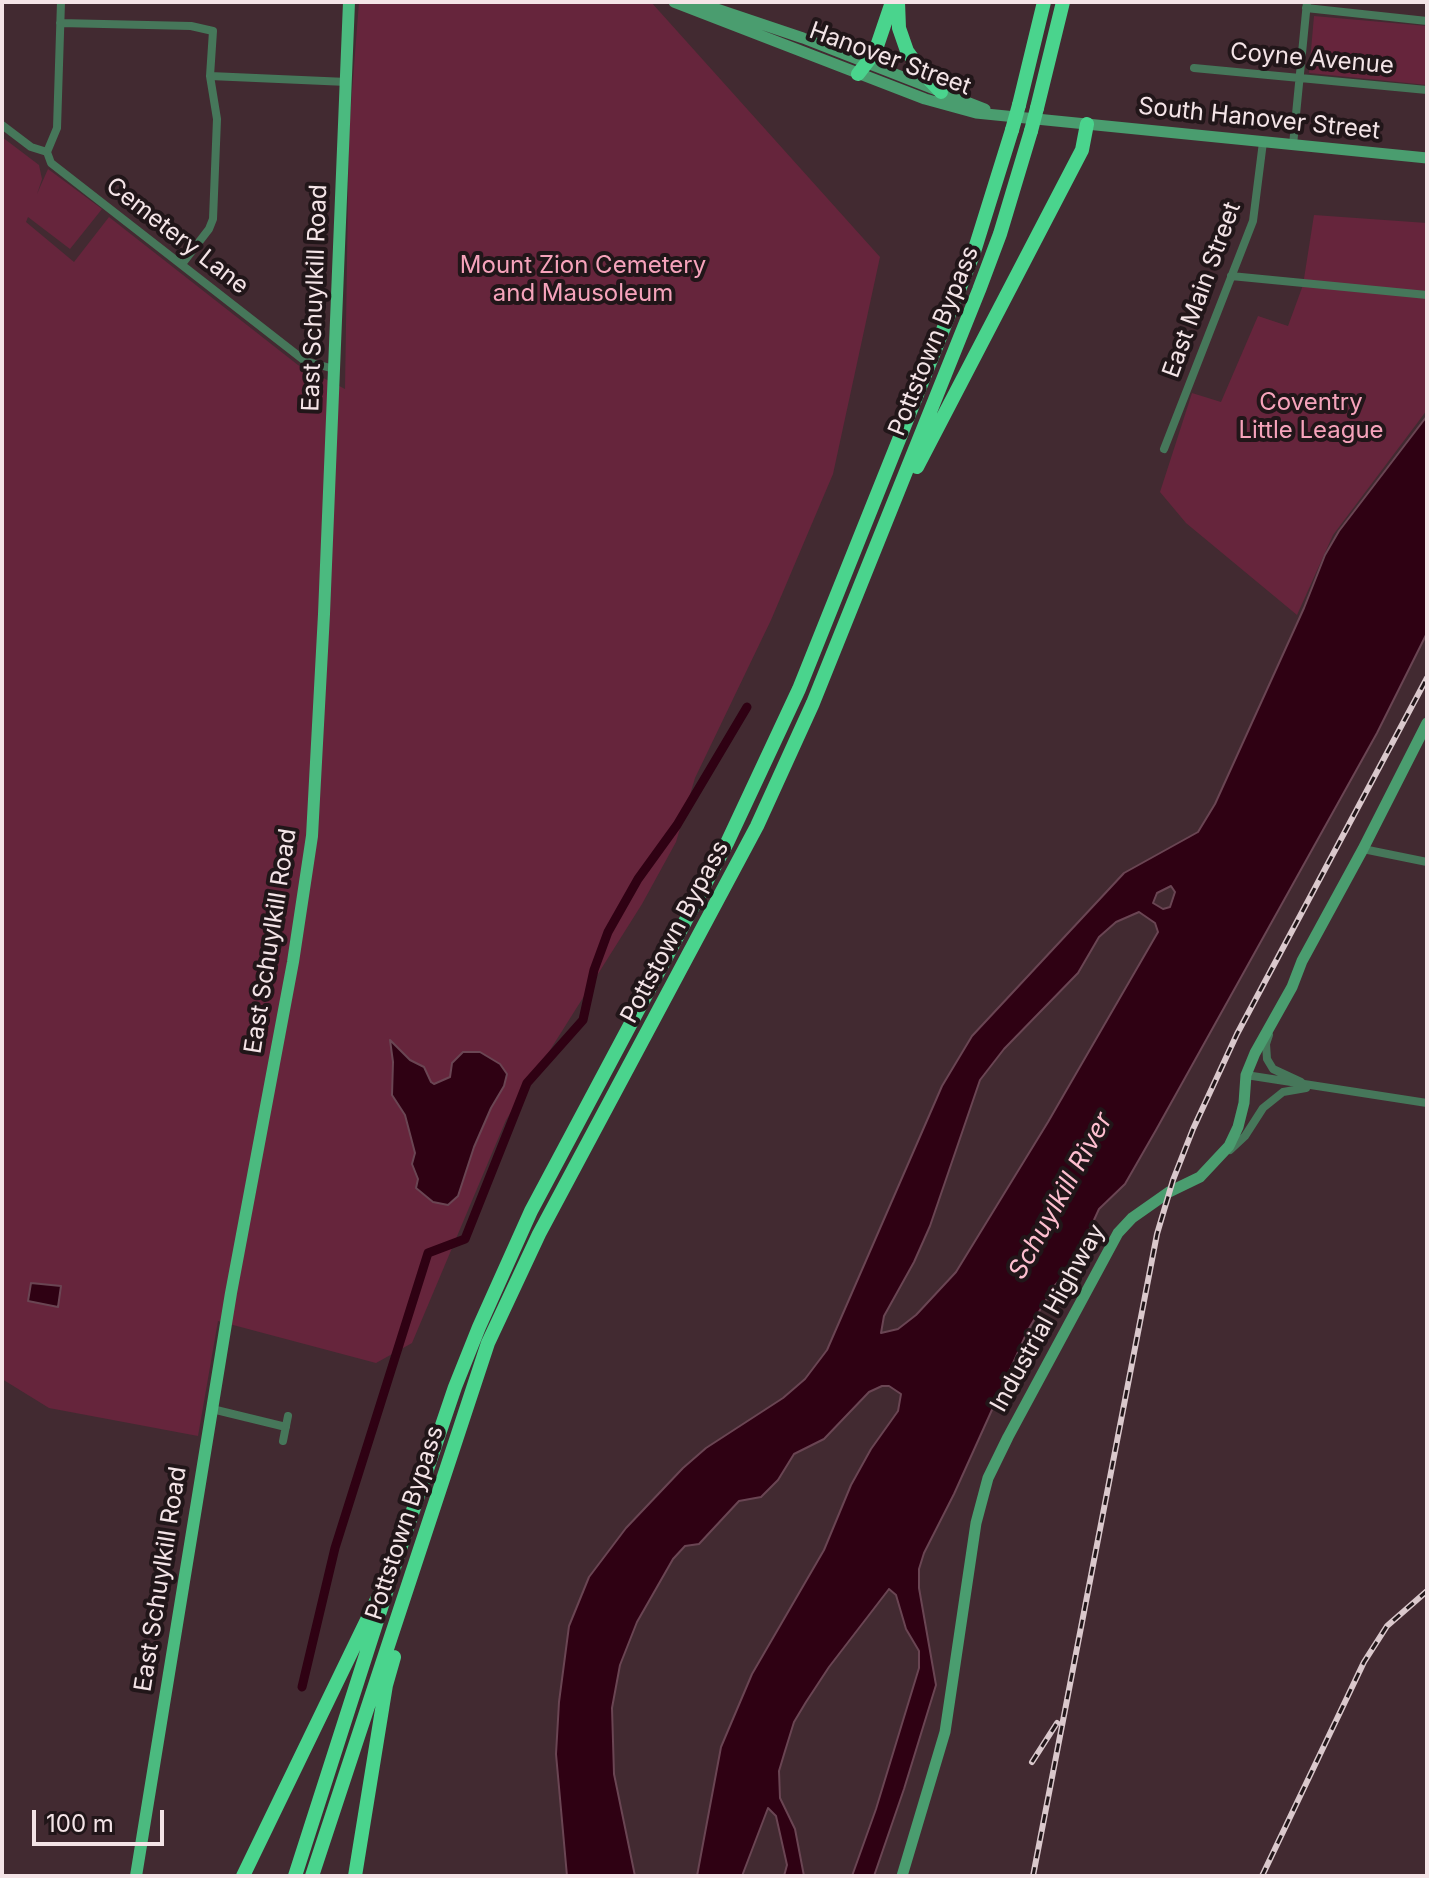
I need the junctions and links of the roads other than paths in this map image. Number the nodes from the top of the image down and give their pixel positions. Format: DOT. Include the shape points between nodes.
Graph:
graph roads {
  1 [pos="61,2"];
  2 [pos="349,2"];
  3 [pos="674,2"];
  4 [pos="696,2"];
  5 [pos="892,2"];
  6 [pos="898,2"];
  7 [pos="1037,2"];
  8 [pos="1044,2"];
  9 [pos="1063,2"];
  10 [pos="1306,5"];
  11 [pos="1427,21"];
  12 [pos="1040,22"];
  13 [pos="60,23"];
  14 [pos="1194,68"];
  15 [pos="862,69"];
  16 [pos="210,76"];
  17 [pos="1299,78"];
  18 [pos="347,82"];
  19 [pos="1427,90"];
  20 [pos="941,92"];
  21 [pos="1004,116"];
  22 [pos="1087,124"];
  23 [pos="2,125"];
  24 [pos="1263,142"];
  25 [pos="1293,145"];
  26 [pos="47,152"];
  27 [pos="1427,158"];
  28 [pos="182,264"];
  29 [pos="1231,276"];
  30 [pos="1427,295"];
  31 [pos="334,369"];
  32 [pos="1164,449"];
  33 [pos="895,501"];
  34 [pos="1427,723"];
  35 [pos="1363,849"];
  36 [pos="1427,862"];
  37 [pos="1277,1014"];
  38 [pos="1246,1075"];
  39 [pos="1312,1087"];
  40 [pos="1427,1103"];
  41 [pos="1209,1170"];
  42 [pos="212,1409"];
  43 [pos="288,1416"];
  44 [pos="286,1427"];
  45 [pos="283,1441"];
  46 [pos="443,1479"];
  47 [pos="400,1549"];
  48 [pos="136,1876"];
  49 [pos="243,1876"];
  50 [pos="295,1876"];
  51 [pos="312,1876"];
  52 [pos="355,1876"];
  53 [pos="902,1876"];
  1 -- 13 [label="street"];
  2 -- 18 [label="main road, East Schuylkill Road"];
  3 -- 15 [label="street, Hanover Street"];
  4 -- 15 [label="street, Hanover Street" via="803,38"];
  5 -- 15 [label="highway" via="875,52"];
  6 -- 20 [label="highway" via="907,51"];
  7 -- 12 [label="highway"];
  8 -- 12 [label="highway, Pottstown Bypass"];
  9 -- 33 [label="highway, Pottstown Bypass, bridge" via="1000,234"];
  10 -- 11 [label="street"];
  10 -- 17 [label="street"];
  12 -- 47 [label="highway, Pottstown Bypass, bridge" via="973,255 799,689 727,843 506,1264 455,1387"];
  13 -- 16 [label="street" via="213,31"];
  13 -- 26 [label="street" via="57,128"];
  14 -- 17 [label="street, Coyne Avenue"];
  15 -- 20 [label="street, Hanover Street"];
  15 -- 21 [label="street, Hanover Street" via="941,103"];
  16 -- 18 [label="street"];
  16 -- 28 [label="street" via="217,119 213,219"];
  17 -- 19 [label="street, Coyne Avenue"];
  17 -- 25 [label="street"];
  18 -- 31 [label="main road, East Schuylkill Road"];
  20 -- 21 [label="street, Hanover Street"];
  21 -- 22 [label="street, Hanover Street"];
  22 -- 24 [label="street, South Hanover Street"];
  22 -- 33 [label="highway" via="1082,150 1019,275"];
  23 -- 26 [label="street, Cemetery Lane"];
  24 -- 25 [label="street, South Hanover Street"];
  24 -- 29 [label="street, East Main Street" via="1253,221"];
  25 -- 27 [label="street, South Hanover Street"];
  26 -- 28 [label="street, Cemetery Lane" via="51,163"];
  28 -- 31 [label="street, Cemetery Lane" via="305,361"];
  29 -- 30 [label="street"];
  29 -- 32 [label="street, East Main Street"];
  31 -- 42 [label="main road, East Schuylkill Road" via="312,836"];
  33 -- 46 [label="highway, Pottstown Bypass" via="757,826 539,1234 488,1343"];
  34 -- 35 [label="street, Industrial Highway"];
  35 -- 36 [label="street"];
  35 -- 37 [label="street, Industrial Highway"];
  37 -- 38 [label="street, Industrial Highway"];
  37 -- 39 [label="street" via="1266,1044 1267,1059 1273,1069"];
  38 -- 39 [label="street"];
  38 -- 41 [label="street, Industrial Highway" via="1238,1127"];
  39 -- 40 [label="street"];
  39 -- 41 [label="street" via="1283,1092 1263,1108 1245,1136"];
  41 -- 53 [label="street, Industrial Highway" via="1132,1218 1118,1233 988,1478 976,1523 945,1732"];
  42 -- 44 [label="street"];
  42 -- 48 [label="main road, East Schuylkill Road"];
  43 -- 44 [label="street"];
  44 -- 45 [label="street"];
  46 -- 51 [label="highway, Pottstown Bypass"];
  46 -- 52 [label="highway" via="386,1685"];
  47 -- 49 [label="highway"];
  47 -- 50 [label="highway, Pottstown Bypass"];
}
